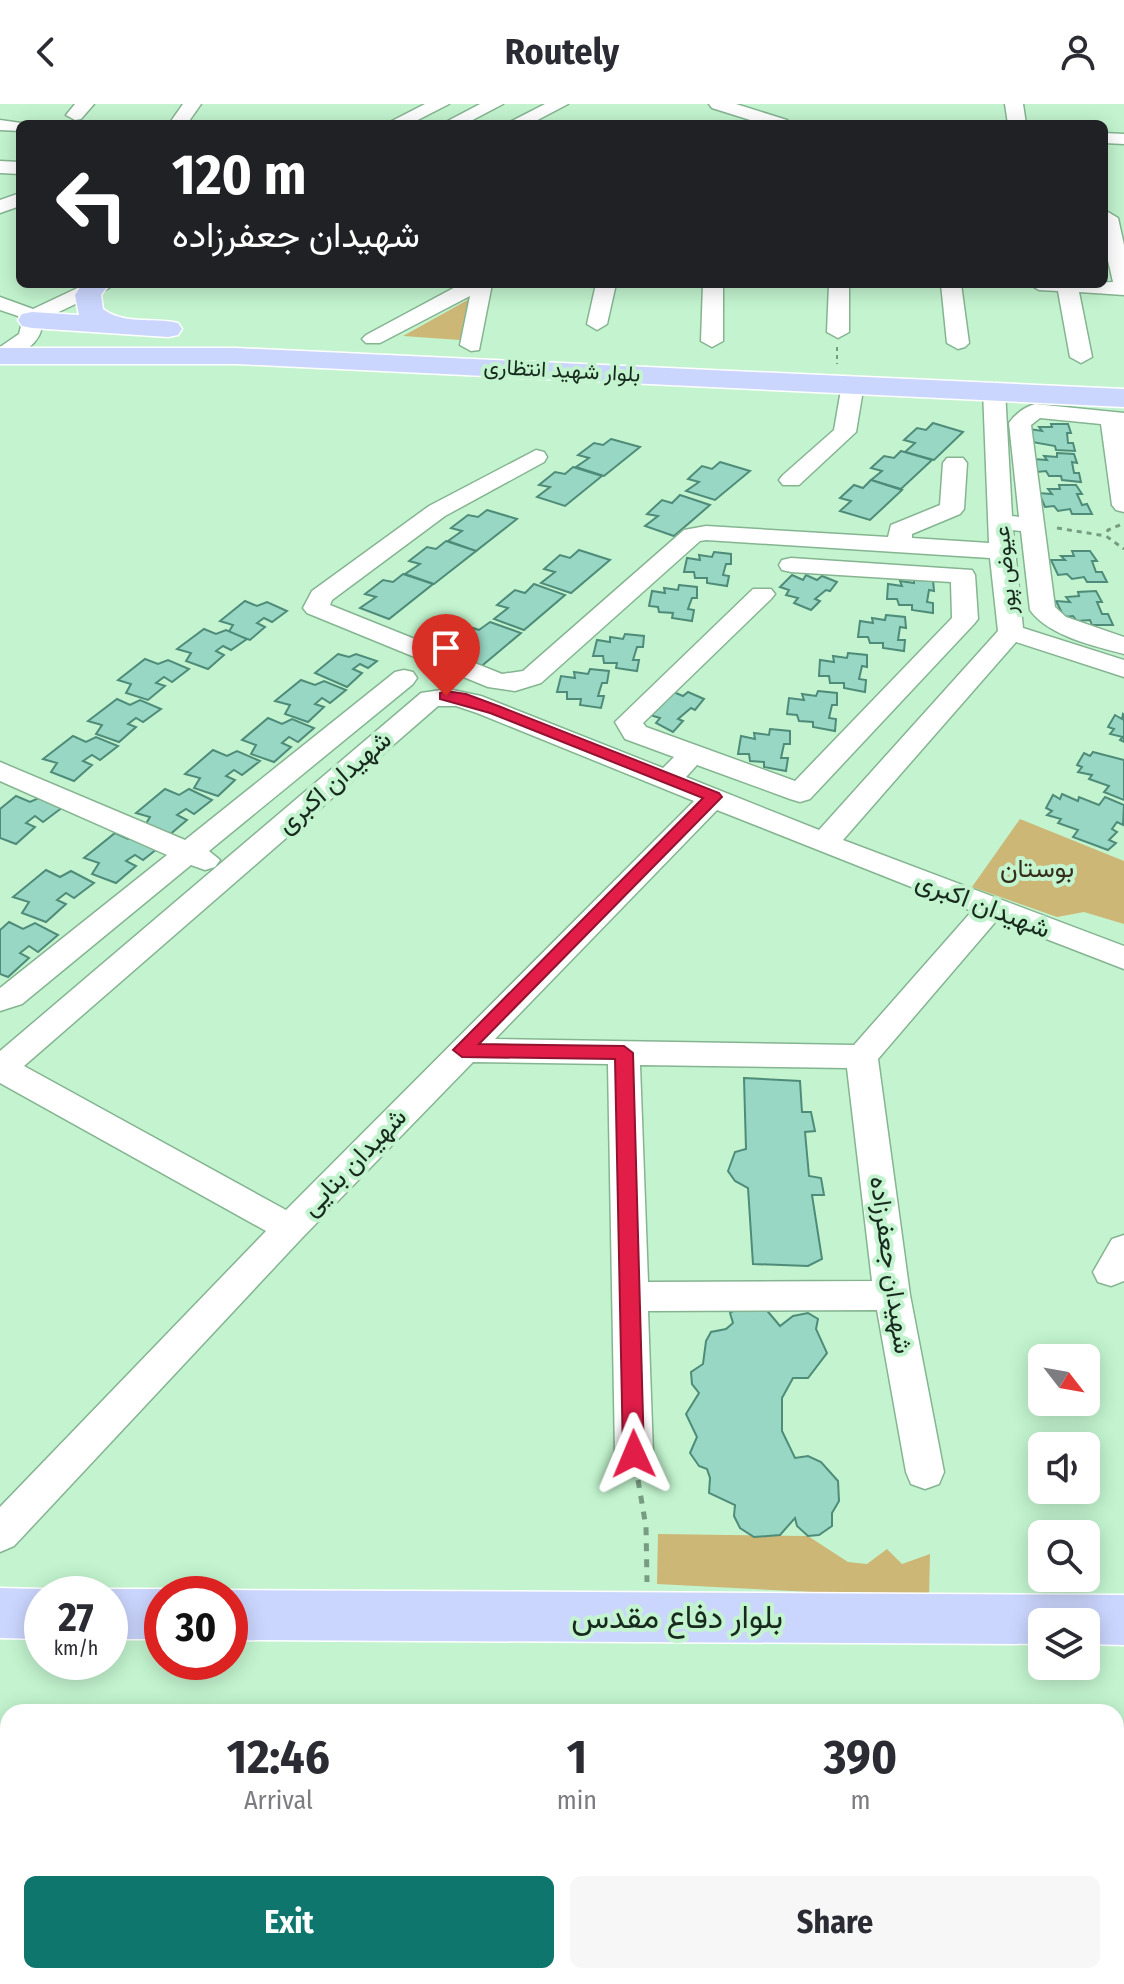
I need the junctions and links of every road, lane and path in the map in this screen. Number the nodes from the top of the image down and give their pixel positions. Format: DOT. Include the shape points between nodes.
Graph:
graph roads {
  1 [pos="440,104"];
  2 [pos="494,104"];
  3 [pos="559,104"];
  4 [pos="718,104"];
  5 [pos="404,120"];
  6 [pos="460,120"];
  7 [pos="524,120"];
  8 [pos="770,120"];
  9 [pos="1108,218"];
  10 [pos="94,288"];
  11 [pos="96,288"];
  12 [pos="471,288"];
  13 [pos="478,288"];
  14 [pos="605,288"];
  15 [pos="713,288"];
  16 [pos="839,288"];
  17 [pos="951,288"];
  18 [pos="1068,288"];
  19 [pos="1124,288"];
  20 [pos="0,303"];
  21 [pos="32,319"];
  22 [pos="597,324"];
  23 [pos="107,325"];
  24 [pos="838,332"];
  25 [pos="373,339"];
  26 [pos="712,341"];
  27 [pos="958,343"];
  28 [pos="471,345"];
  29 [pos="90,355"];
  30 [pos="0,356"];
  31 [pos="1081,357"];
  32 [pos="562,359"];
  33 [pos="1124,378"];
  34 [pos="853,384"];
  35 [pos="994,390"];
  36 [pos="1120,412"];
  37 [pos="536,457"];
  38 [pos="955,463"];
  39 [pos="791,480"];
  40 [pos="1124,505"];
  41 [pos="1001,522"];
  42 [pos="1124,524"];
  43 [pos="1032,525"];
  44 [pos="1106,536"];
  45 [pos="900,545"];
  46 [pos="1124,549"];
  47 [pos="1002,551"];
  48 [pos="791,565"];
  49 [pos="762,594"];
  50 [pos="1011,632"];
  51 [pos="1124,646"];
  52 [pos="1124,669"];
  53 [pos="404,678"];
  54 [pos="692,754"];
  55 [pos="0,771"];
  56 [pos="668,779"];
  57 [pos="714,797"];
  58 [pos="824,843"];
  59 [pos="190,854"];
  60 [pos="231,871"];
  61 [pos="990,909"];
  62 [pos="1124,958"];
  63 [pos="0,1000"];
  64 [pos="462,1050"];
  65 [pos="624,1053"];
  66 [pos="862,1057"];
  67 [pos="0,1068"];
  68 [pos="290,1228"];
  69 [pos="892,1295"];
  70 [pos="629,1297"];
  71 [pos="634,1454"];
  72 [pos="925,1472"];
  73 [pos="0,1534"];
  74 [pos="0,1613"];
  75 [pos="24,1614"];
  76 [pos="248,1615"];
  77 [pos="647,1617"];
  78 [pos="1124,1620"];
  1 -- 5 [label="street"];
  2 -- 6 [label="street"];
  3 -- 7 [label="street"];
  4 -- 8 [label="street"];
  9 -- 19 [label="street"];
  10 -- 21 [label="street"];
  11 -- 23 [label="main road" via="88,295 89,310"];
  12 -- 25 [label="street"];
  13 -- 28 [label="street"];
  14 -- 22 [label="street"];
  15 -- 26 [label="street"];
  16 -- 24 [label="street"];
  17 -- 27 [label="street"];
  18 -- 31 [label="street"];
  20 -- 21 [label="street" via="17,307"];
  21 -- 23 [label="main road, بلوار شهید انتظاری"];
  21 -- 30 [label="street" via="26,340"];
  23 -- 25 [label="main road, بلوار شهید انتظاری"];
  23 -- 29 [label="main road" via="83,330 77,338 78,346"];
  25 -- 28 [label="main road, بلوار شهید انتظاری"];
  28 -- 32 [label="main road, بلوار شهید انتظاری"];
  29 -- 30 [label="main road, بلوار شهید انتظاری"];
  29 -- 32 [label="main road, بلوار شهید انتظاری"];
  32 -- 33 [label="main road, بلوار شهید انتظاری"];
  32 -- 34 [label="main road, بلوار شهید انتظاری"];
  34 -- 35 [label="main road, بلوار شهید انتظاری"];
  34 -- 39 [label="street" via="845,432"];
  35 -- 36 [label="main road, بلوار شهید انتظاری"];
  35 -- 41 [label="street, عیوض پور"];
  36 -- 40 [label="street"];
  36 -- 43 [label="street" via="1035,411 1020,423"];
  37 -- 45 [label="street" via="437,511 321,596 316,608 497,681 515,683 537,673 693,535"];
  38 -- 45 [label="street" via="952,509 900,530"];
  41 -- 43 [label="street"];
  41 -- 47 [label="street, عیوض پور"];
  42 -- 44 [label="path"];
  43 -- 44 [label="path"];
  43 -- 51 [label="street" via="1043,610 1057,622"];
  44 -- 46 [label="path"];
  45 -- 47 [label="street"];
  47 -- 50 [label="street, عیوض پور"];
  48 -- 54 [label="street" via="963,575 965,619 800,793"];
  49 -- 54 [label="street" via="629,722 635,733"];
  50 -- 52 [label="street, عیوض پور"];
  50 -- 58 [label="street"];
  53 -- 59 [label="street"];
  54 -- 56 [label="street"];
  55 -- 59 [label="street"];
  56 -- 57 [label="street, شهیدان اکبری"];
  56 -- 60 [label="street, شهیدان اکبری" via="461,697 430,699"];
  57 -- 58 [label="street, شهیدان اکبری"];
  57 -- 64 [label="street, شهیدان بنایی"];
  58 -- 61 [label="street, شهیدان اکبری"];
  59 -- 60 [label="street"];
  59 -- 63 [label="street"];
  60 -- 67 [label="street, شهیدان اکبری"];
  61 -- 62 [label="street, شهیدان اکبری"];
  61 -- 66 [label="street"];
  64 -- 65 [label="street"];
  64 -- 68 [label="street, شهیدان بنایی"];
  65 -- 66 [label="street"];
  65 -- 70 [label="street"];
  66 -- 69 [label="street, شهیدان جعفرزاده"];
  67 -- 68 [label="street"];
  68 -- 73 [label="street, شهیدان بنایی"];
  69 -- 70 [label="street"];
  69 -- 72 [label="street, شهیدان جعفرزاده"];
  70 -- 71 [label="street"];
  71 -- 77 [label="path" via="646,1527"];
  74 -- 75 [label="main road"];
  76 -- 77 [label="main road, بلوار دفاع مقدس"];
  77 -- 78 [label="main road, بلوار دفاع مقدس"];
}
